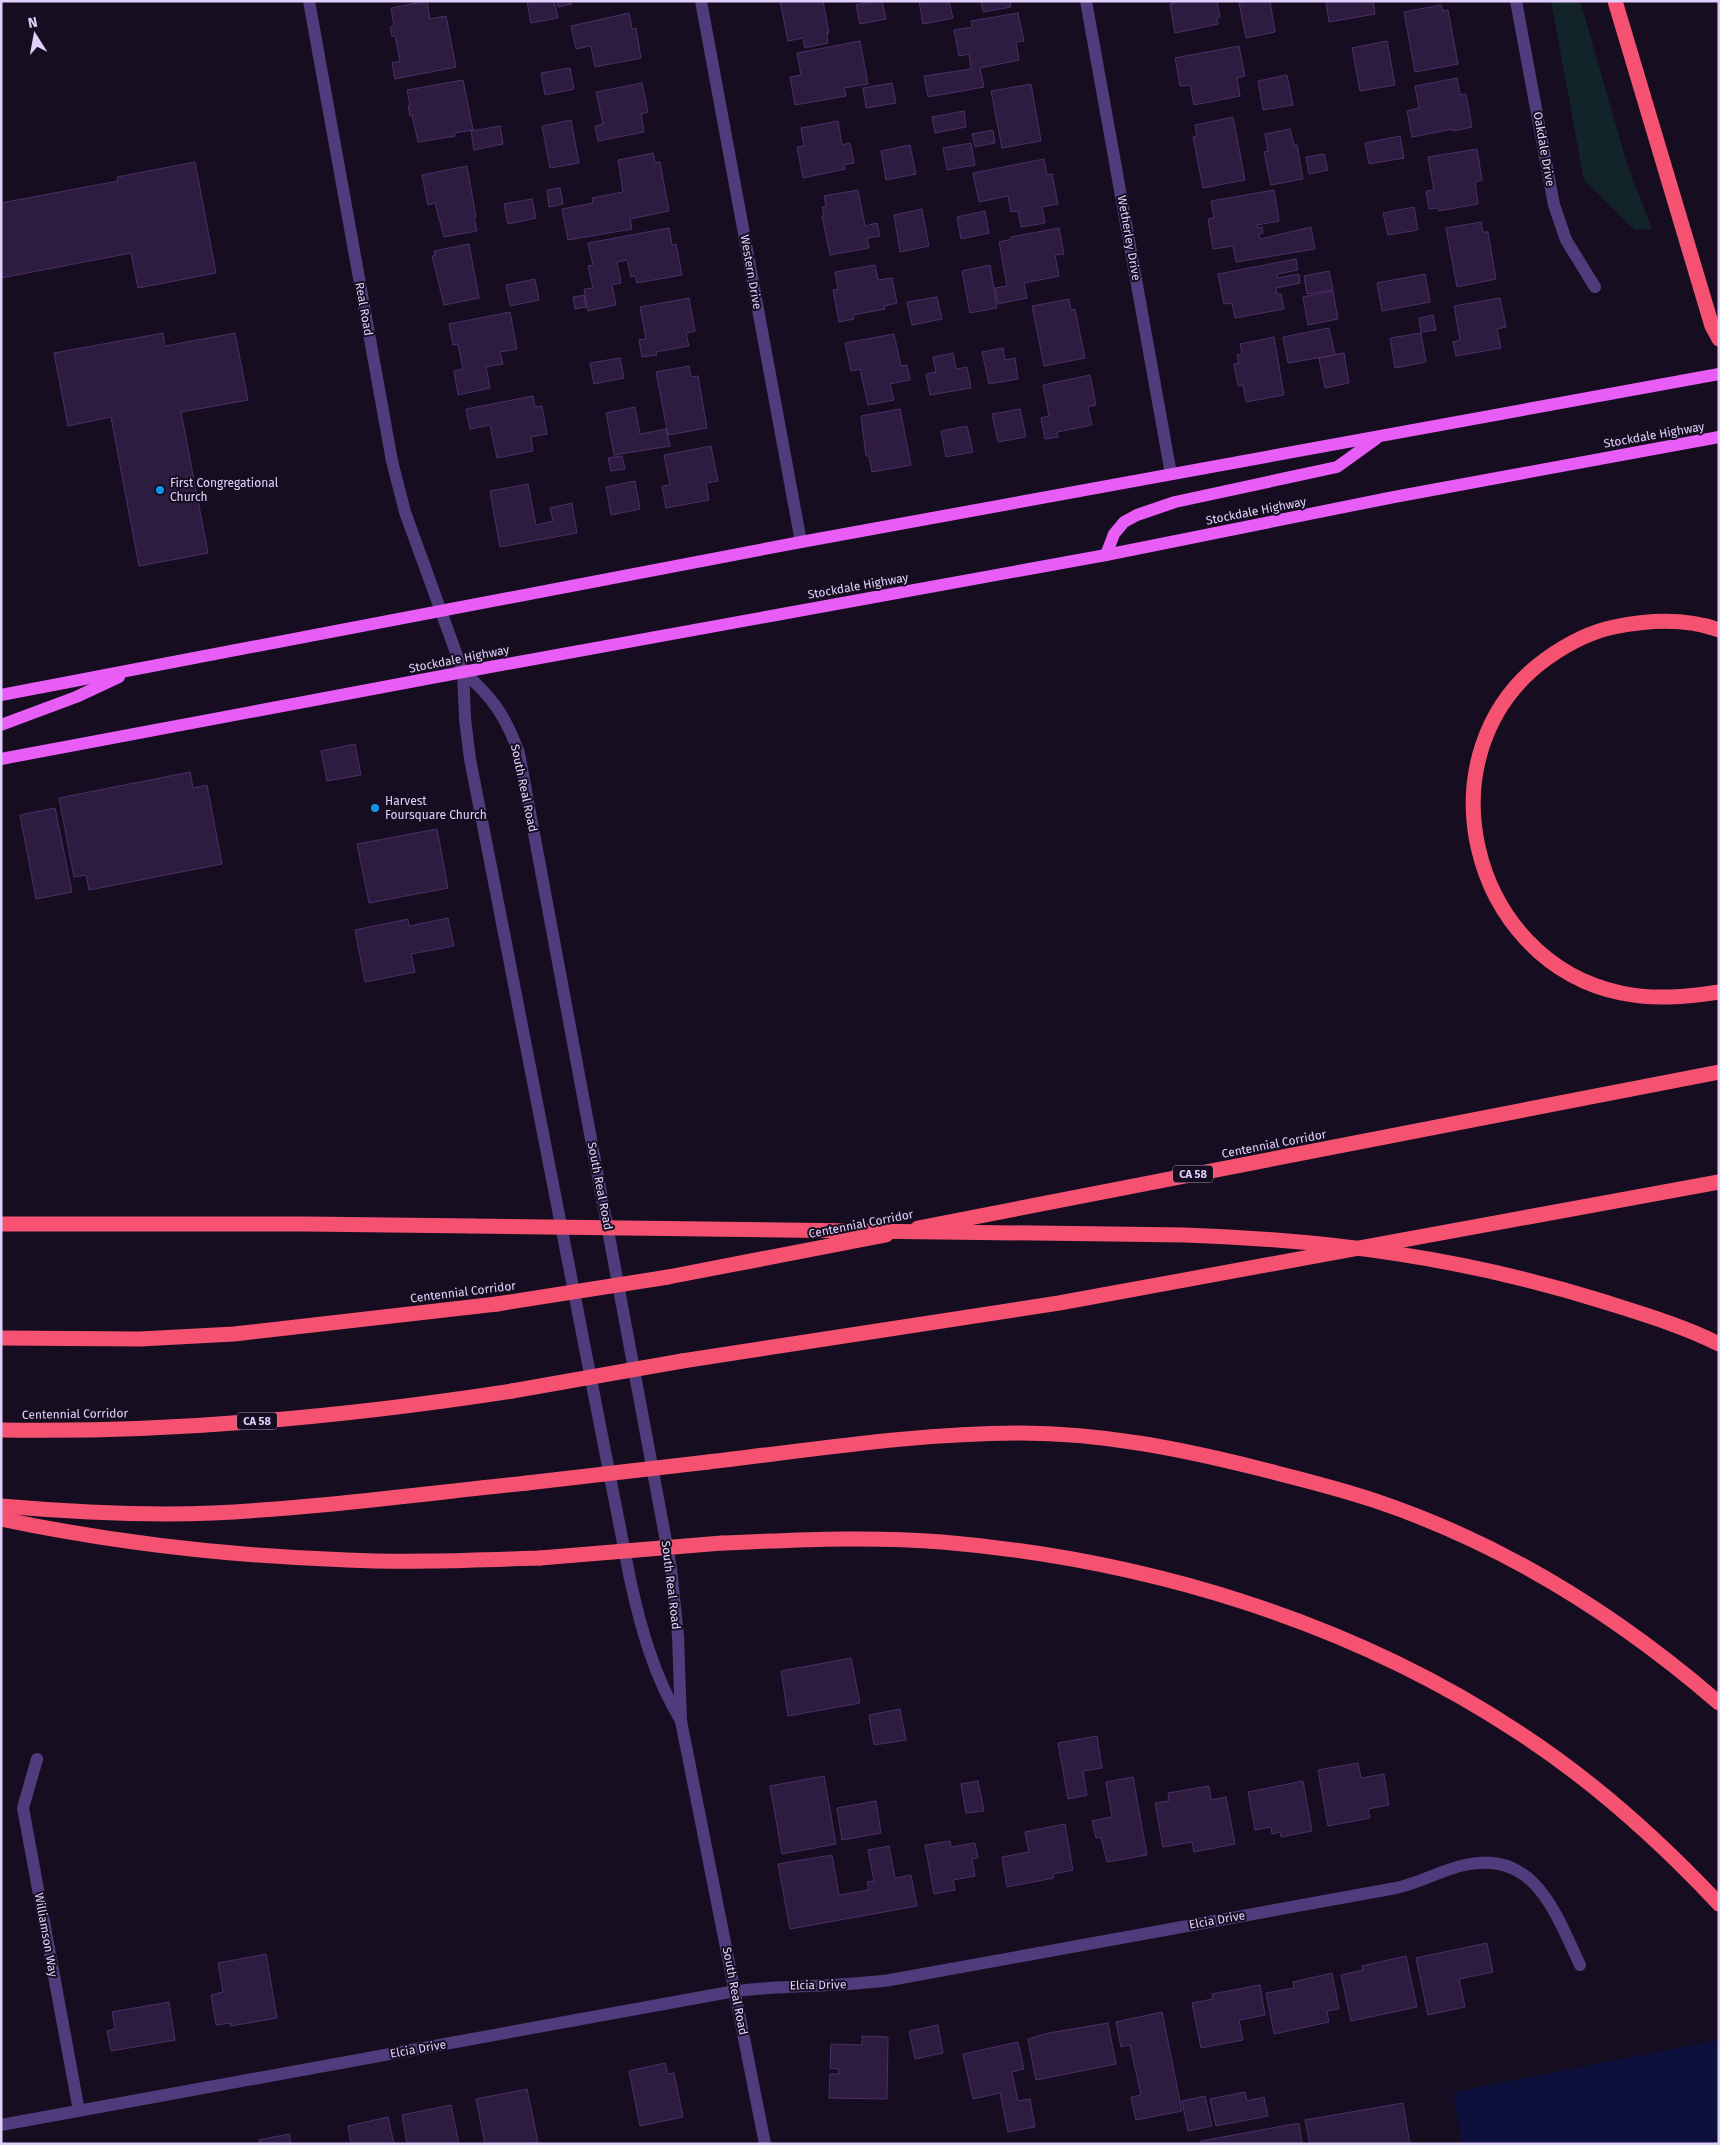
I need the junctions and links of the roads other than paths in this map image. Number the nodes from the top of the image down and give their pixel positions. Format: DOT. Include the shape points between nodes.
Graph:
graph roads {
  1 [pos="309,1"];
  2 [pos="701,1"];
  3 [pos="1086,1"];
  4 [pos="1516,1"];
  5 [pos="1615,1"];
  6 [pos="1595,287"];
  7 [pos="1719,339"];
  8 [pos="1719,374"];
  9 [pos="1380,436"];
  10 [pos="1719,437"];
  11 [pos="1171,474"];
  12 [pos="802,542"];
  13 [pos="1106,555"];
  14 [pos="442,610"];
  15 [pos="1719,630"];
  16 [pos="137,668"];
  17 [pos="463,672"];
  18 [pos="1,695"];
  19 [pos="1,725"];
  20 [pos="1,759"];
  21 [pos="1719,992"];
  22 [pos="1719,1072"];
  23 [pos="1719,1182"];
  24 [pos="1,1224"];
  25 [pos="1,1338"];
  26 [pos="1719,1344"];
  27 [pos="1,1430"];
  28 [pos="1,1506"];
  29 [pos="1,1519"];
  30 [pos="1719,1703"];
  31 [pos="681,1721"];
  32 [pos="37,1760"];
  33 [pos="1719,1904"];
  34 [pos="1580,1965"];
  35 [pos="735,1991"];
  36 [pos="79,2111"];
  37 [pos="1,2125"];
  38 [pos="765,2144"];
  1 -- 14 [label="street, Real Road" via="392,461 405,512"];
  2 -- 12 [label="street, Western Drive"];
  3 -- 11 [label="street, Wetherley Drive"];
  4 -- 6 [label="street, Oakdale Drive" via="1554,205 1566,240"];
  5 -- 7 [label="highway" via="1712,326"];
  8 -- 9 [label="main road"];
  9 -- 11 [label="main road"];
  9 -- 13 [label="main road" via="1337,467 1175,502 1137,515 1124,522 1114,534"];
  10 -- 13 [label="main road, Stockdale Highway" via="1394,497"];
  11 -- 12 [label="main road"];
  12 -- 14 [label="main road"];
  13 -- 17 [label="main road, Stockdale Highway"];
  14 -- 16 [label="main road"];
  14 -- 17 [label="street, South Real Road"];
  15 -- 21 [label="highway" via="1659,621 1630,624 1604,629 1557,651 1535,667 1502,704 1481,748 1472,800 1477,846 1500,903 1514,924 1549,959 1594,985 1619,993 1672,998"];
  16 -- 18 [label="main road"];
  16 -- 19 [label="main road" via="76,697"];
  17 -- 20 [label="main road, Stockdale Highway"];
  17 -- 31 [label="street, South Real Road" via="470,759 630,1579 651,1660"];
  17 -- 31 [label="street, South Real Road" via="498,707 519,753 671,1568 678,1636"];
  22 -- 25 [label="highway, Centennial Corridor / CA 58, bridge" via="668,1277 497,1304 234,1334"];
  23 -- 27 [label="highway, Centennial Corridor / CA 58, bridge" via="1059,1303 421,1405 238,1423"];
  24 -- 26 [label="highway, bridge" via="306,1224 1263,1237 1417,1256 1503,1273 1643,1314"];
  28 -- 30 [label="highway, bridge" via="134,1514 289,1508 966,1434 1024,1433 1144,1443 1322,1484 1429,1520 1532,1570 1582,1599 1630,1631"];
  29 -- 33 [label="highway, bridge" via="110,1539 191,1549 348,1560 540,1558 830,1538 941,1542 1014,1549 1158,1578 1293,1619 1356,1643 1417,1672 1519,1732 1567,1766 1654,1839"];
  31 -- 35 [label="street, South Real Road"];
  32 -- 36 [label="street, Williamson Way" via="23,1808"];
  34 -- 35 [label="street, Elcia Drive" via="1553,1907 1538,1886 1524,1873 1505,1865 1483,1862 1464,1865 1396,1888 890,1980"];
  35 -- 36 [label="street, Elcia Drive"];
  35 -- 38 [label="street, South Real Road"];
  36 -- 37 [label="street, Elcia Drive"];
}
